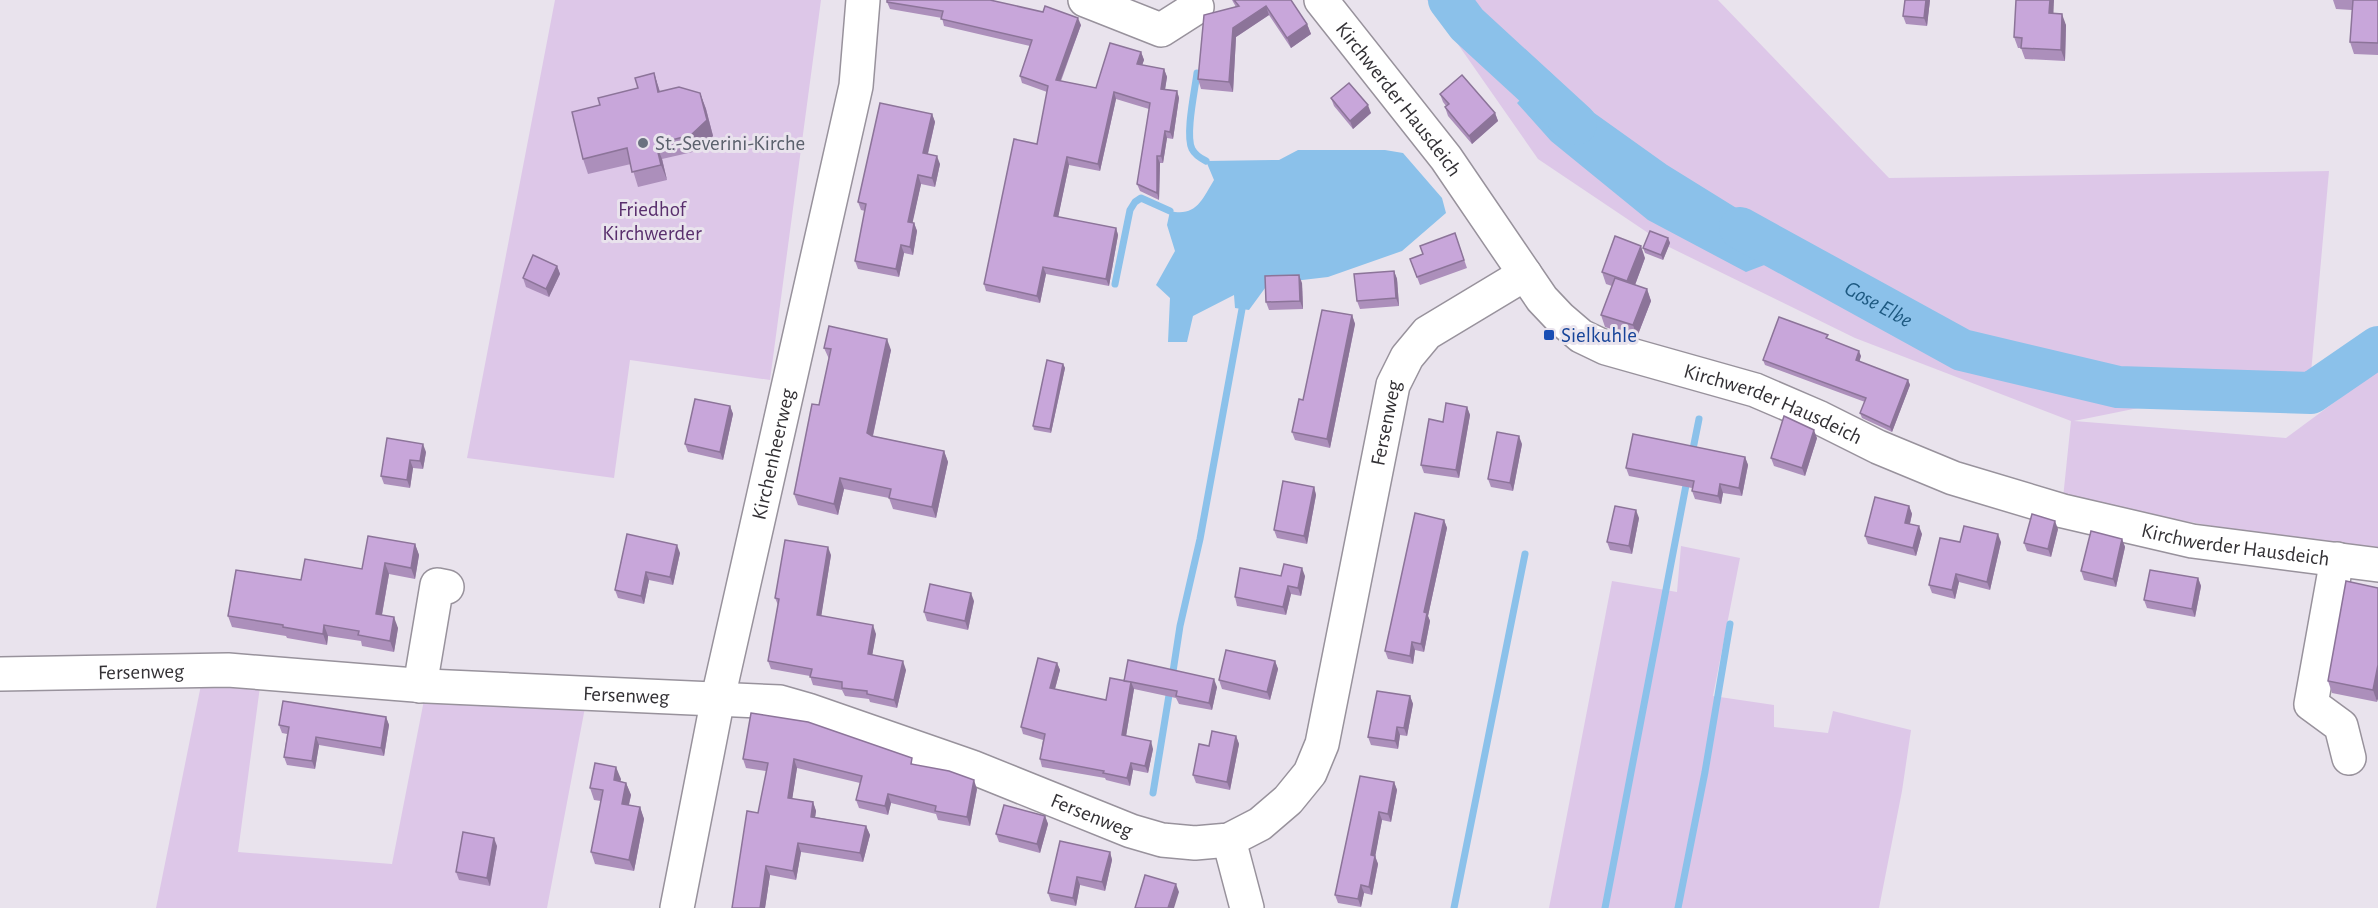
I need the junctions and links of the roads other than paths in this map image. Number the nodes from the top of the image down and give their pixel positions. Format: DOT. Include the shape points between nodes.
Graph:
graph roads {
  1 [pos="863,0"];
  2 [pos="1085,0"];
  3 [pos="1322,0"];
  4 [pos="1197,7"];
  5 [pos="1525,274"];
  6 [pos="2337,560"];
  7 [pos="2378,565"];
  8 [pos="447,587"];
  9 [pos="0,674"];
  10 [pos="420,686"];
  11 [pos="718,698"];
  12 [pos="2349,758"];
  13 [pos="1229,840"];
  14 [pos="677,908"];
  15 [pos="1247,908"];
  1 -- 11 [label="street, Kirchenheerweg" via="856,86"];
  2 -- 4 [label="street" via="1161,30"];
  3 -- 5 [label="street, Kirchwerder Hausdeich" via="1446,158"];
  5 -- 6 [label="street, Kirchwerder Hausdeich" via="1560,318 1581,336 1606,348 1755,390 1953,478 2063,511 2192,541"];
  5 -- 13 [label="street, Fersenweg" via="1427,333 1407,357 1394,386 1322,744 1310,773 1288,800 1260,824"];
  6 -- 7 [label="street, Kirchwerder Hausdeich"];
  6 -- 12 [label="street" via="2312,704 2341,726"];
  8 -- 10 [label="street" via="437,585"];
  9 -- 10 [label="street, Fersenweg" via="228,670"];
  10 -- 11 [label="street, Fersenweg"];
  11 -- 13 [label="street, Fersenweg" via="780,702 808,710 972,766 1152,837 1195,843"];
  11 -- 14 [label="street, Kirchenheerweg"];
  13 -- 15 [label="street"];
}
